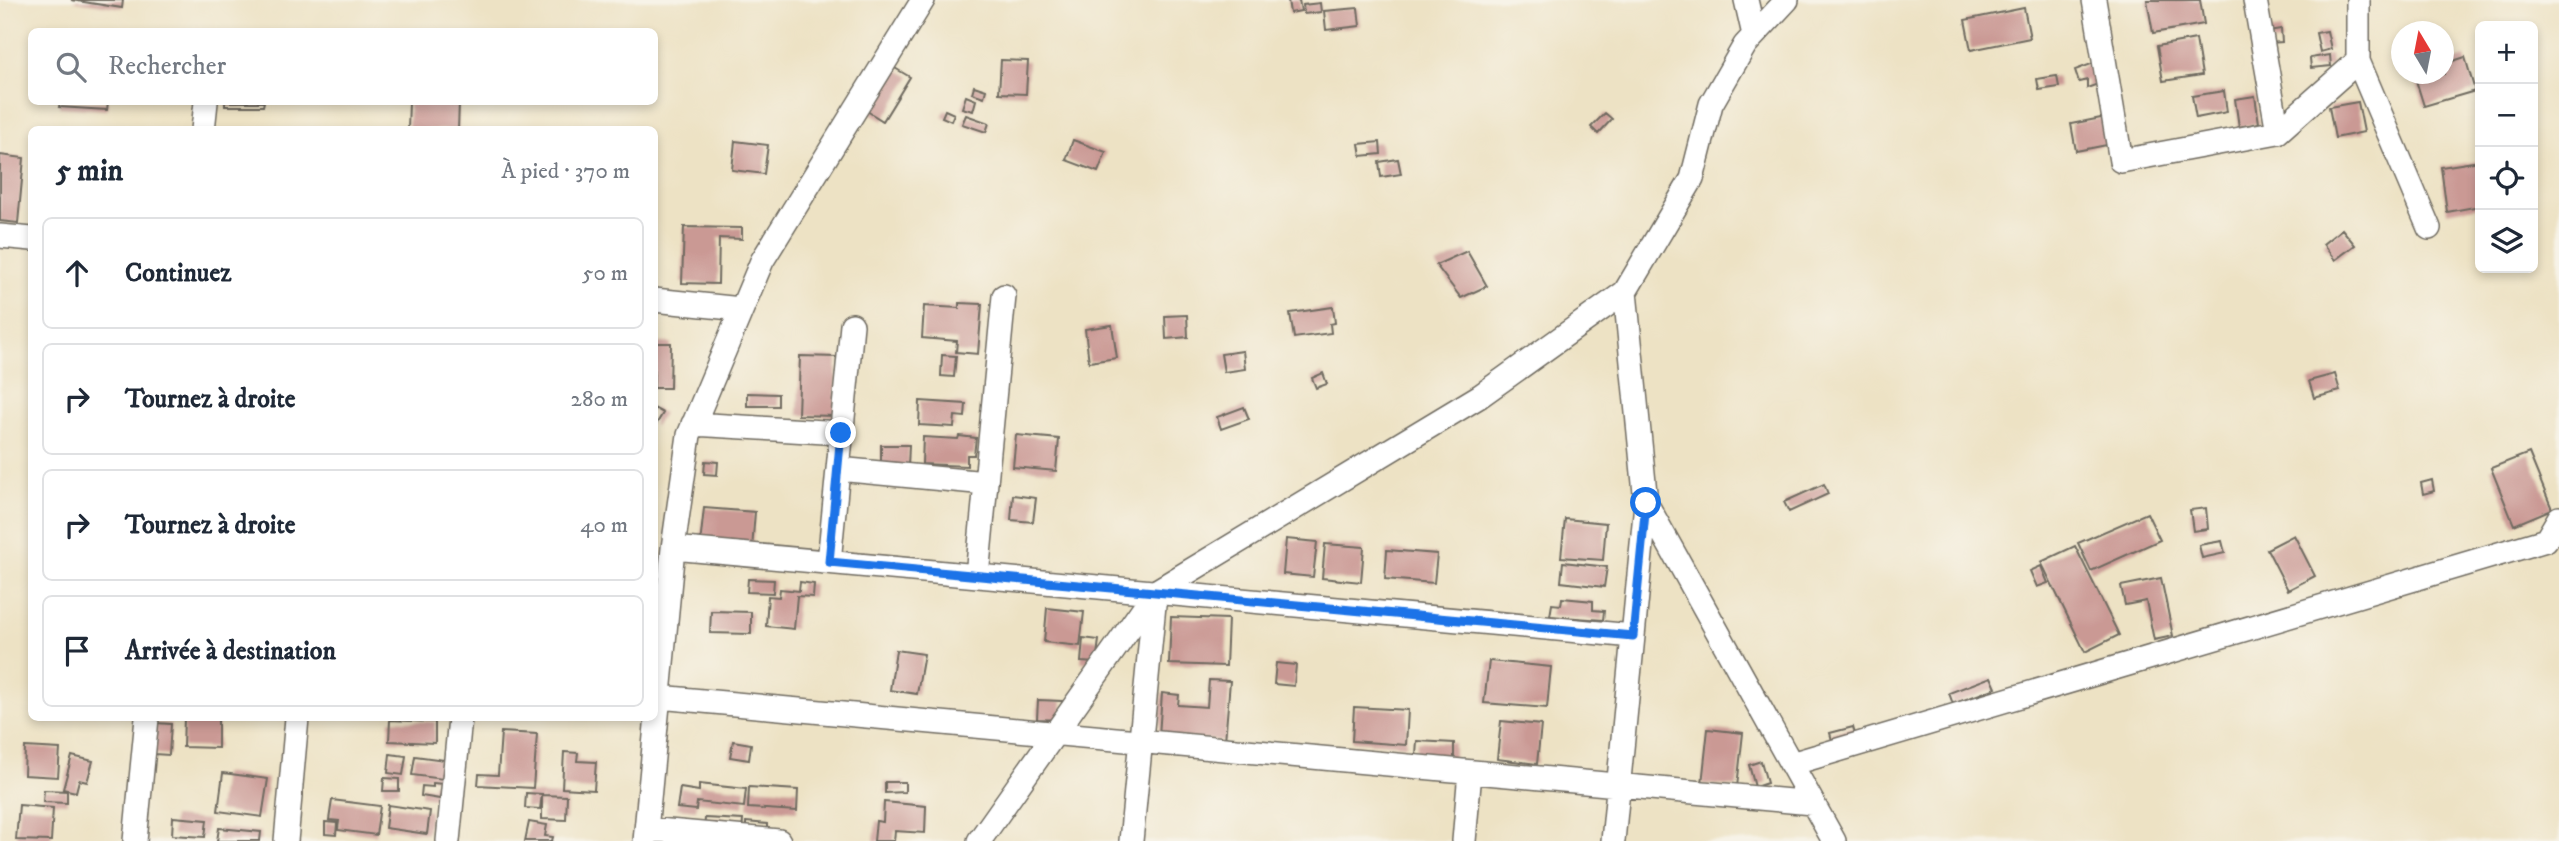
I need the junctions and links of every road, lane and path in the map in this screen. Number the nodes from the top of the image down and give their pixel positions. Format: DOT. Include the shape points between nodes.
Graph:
graph roads {
  1 [pos="923,0"];
  2 [pos="1746,0"];
  3 [pos="1787,0"];
  4 [pos="2094,0"];
  5 [pos="2255,0"];
  6 [pos="2358,0"];
  7 [pos="1754,36"];
  8 [pos="2358,61"];
  9 [pos="206,105"];
  10 [pos="203,126"];
  11 [pos="2278,132"];
  12 [pos="2429,228"];
  13 [pos="0,236"];
  14 [pos="28,239"];
  15 [pos="1625,292"];
  16 [pos="1004,296"];
  17 [pos="658,300"];
  18 [pos="741,309"];
  19 [pos="852,325"];
  20 [pos="693,424"];
  21 [pos="841,433"];
  22 [pos="838,469"];
  23 [pos="986,483"];
  24 [pos="1646,503"];
  25 [pos="2559,518"];
  26 [pos="673,548"];
  27 [pos="829,562"];
  28 [pos="977,576"];
  29 [pos="1155,592"];
  30 [pos="1633,636"];
  31 [pos="659,697"];
  32 [pos="658,708"];
  33 [pos="147,721"];
  34 [pos="297,721"];
  35 [pos="460,721"];
  36 [pos="657,721"];
  37 [pos="1055,733"];
  38 [pos="1141,741"];
  39 [pos="1791,764"];
  40 [pos="1470,772"];
  41 [pos="1618,785"];
  42 [pos="1812,803"];
  43 [pos="646,835"];
  44 [pos="135,841"];
  45 [pos="286,841"];
  46 [pos="448,841"];
  47 [pos="779,841"];
  48 [pos="979,841"];
  49 [pos="1131,841"];
  50 [pos="1464,841"];
  51 [pos="1613,841"];
  52 [pos="1834,841"];
  1 -- 18 [label="street" via="762,261"];
  2 -- 7 [label="street"];
  3 -- 7 [label="street"];
  4 -- 11 [label="street" via="2121,161"];
  5 -- 11 [label="street"];
  6 -- 8 [label="street"];
  7 -- 15 [label="street" via="1711,104 1692,179"];
  8 -- 11 [label="street"];
  8 -- 12 [label="street"];
  9 -- 10 [label="street"];
  13 -- 14 [label="street"];
  15 -- 24 [label="street"];
  15 -- 29 [label="street" via="1480,396"];
  16 -- 23 [label="street"];
  17 -- 18 [label="street"];
  18 -- 20 [label="street"];
  19 -- 21 [label="street"];
  20 -- 21 [label="street"];
  20 -- 26 [label="street"];
  21 -- 22 [label="street"];
  22 -- 23 [label="street"];
  22 -- 27 [label="street"];
  23 -- 28 [label="street"];
  24 -- 30 [label="street"];
  24 -- 39 [label="street"];
  25 -- 39 [label="street" via="2546,540"];
  26 -- 27 [label="street"];
  26 -- 31 [label="street"];
  27 -- 28 [label="street"];
  28 -- 29 [label="street"];
  29 -- 30 [label="street"];
  29 -- 37 [label="street"];
  29 -- 38 [label="street"];
  30 -- 41 [label="street"];
  31 -- 32 [label="street"];
  31 -- 37 [label="street"];
  33 -- 44 [label="street"];
  34 -- 45 [label="street"];
  35 -- 46 [label="street"];
  36 -- 43 [label="street"];
  37 -- 38 [label="street"];
  37 -- 48 [label="street"];
  38 -- 40 [label="street"];
  38 -- 49 [label="street"];
  39 -- 42 [label="street"];
  40 -- 41 [label="street"];
  40 -- 50 [label="street"];
  41 -- 42 [label="street"];
  41 -- 51 [label="street"];
  42 -- 52 [label="street"];
  43 -- 47 [label="street"];
}
